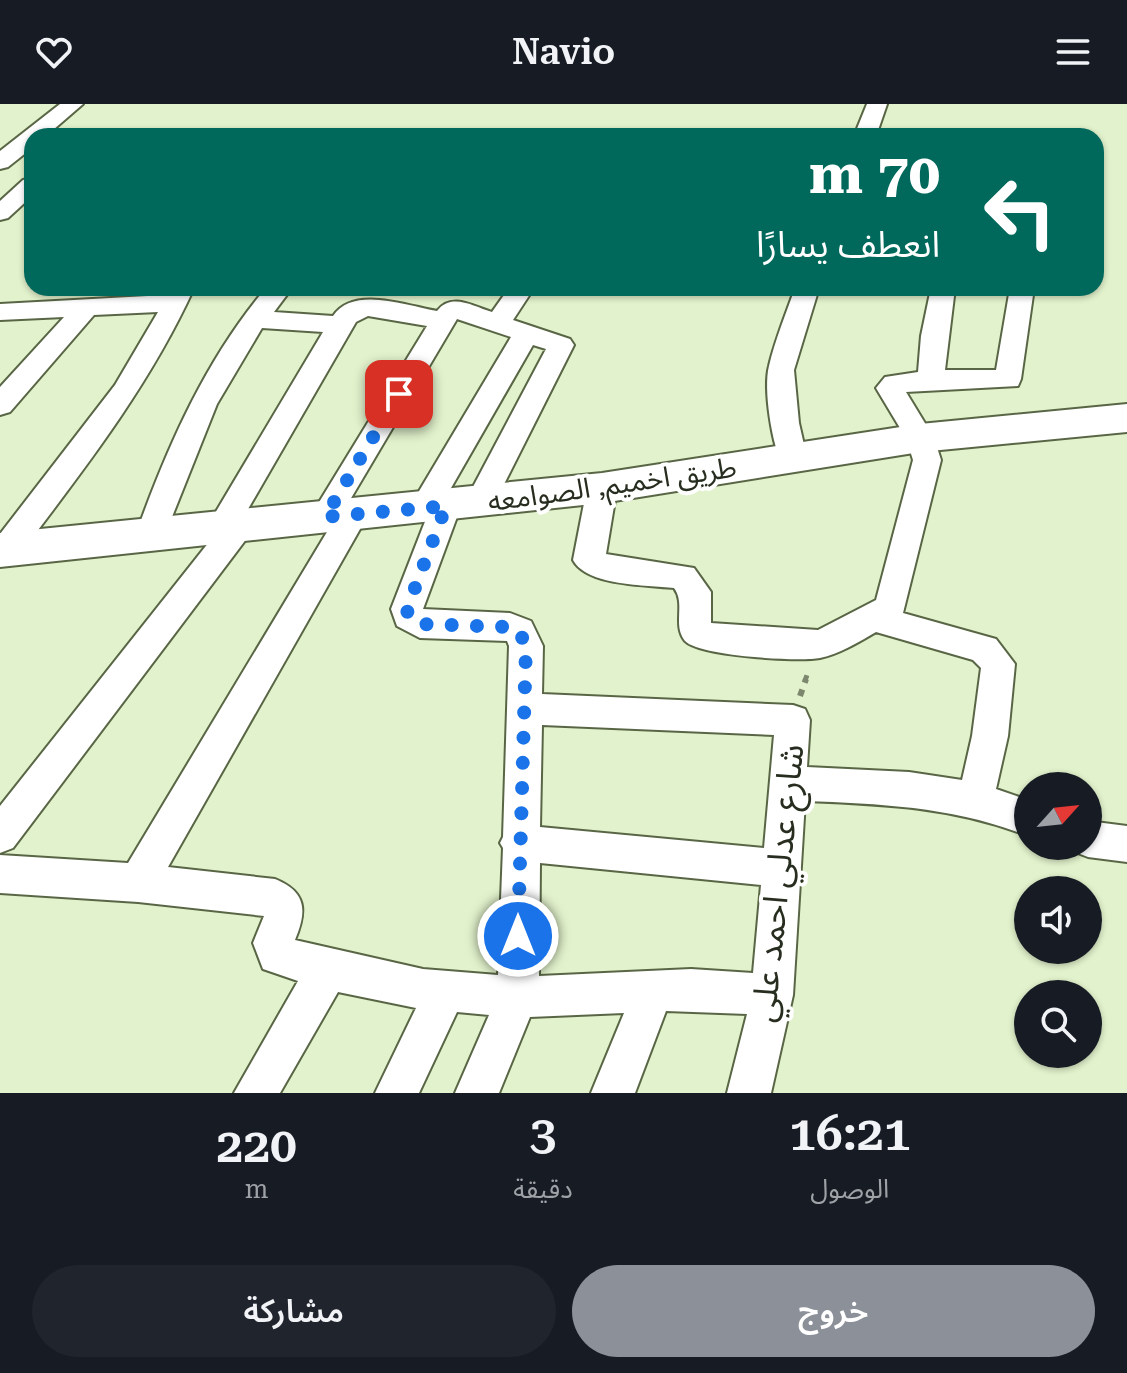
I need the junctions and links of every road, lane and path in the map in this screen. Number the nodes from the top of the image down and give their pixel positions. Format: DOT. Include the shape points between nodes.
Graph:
graph roads {
  1 [pos="73,104"];
  2 [pos="877,104"];
  3 [pos="43,128"];
  4 [pos="868,128"];
  5 [pos="24,143"];
  6 [pos="0,162"];
  7 [pos="24,191"];
  8 [pos="0,213"];
  9 [pos="171,296"];
  10 [pos="178,296"];
  11 [pos="273,296"];
  12 [pos="516,296"];
  13 [pos="804,296"];
  14 [pos="942,296"];
  15 [pos="1021,296"];
  16 [pos="450,305"];
  17 [pos="87,307"];
  18 [pos="0,312"];
  19 [pos="253,319"];
  20 [pos="498,322"];
  21 [pos="340,325"];
  22 [pos="527,333"];
  23 [pos="931,380"];
  24 [pos="0,405"];
  25 [pos="1127,418"];
  26 [pos="920,438"];
  27 [pos="793,458"];
  28 [pos="602,488"];
  29 [pos="450,505"];
  30 [pos="339,516"];
  31 [pos="230,527"];
  32 [pos="151,534"];
  33 [pos="2,550"];
  34 [pos="877,619"];
  35 [pos="822,644"];
  36 [pos="524,709"];
  37 [pos="793,720"];
  38 [pos="786,783"];
  39 [pos="976,799"];
  40 [pos="1014,813"];
  41 [pos="0,835"];
  42 [pos="1102,841"];
  43 [pos="519,843"];
  44 [pos="1127,844"];
  45 [pos="782,868"];
  46 [pos="0,874"];
  47 [pos="138,883"];
  48 [pos="328,970"];
  49 [pos="446,990"];
  50 [pos="654,990"];
  51 [pos="772,995"];
  52 [pos="518,997"];
  53 [pos="256,1093"];
  54 [pos="397,1093"];
  55 [pos="477,1093"];
  56 [pos="613,1093"];
  57 [pos="749,1093"];
  1 -- 3 [label="street"];
  2 -- 4 [label="street"];
  5 -- 6 [label="street"];
  7 -- 8 [label="street"];
  9 -- 17 [label="street"];
  10 -- 33 [label="street" via="120,399"];
  11 -- 19 [label="street"];
  12 -- 20 [label="street"];
  13 -- 27 [label="street" via="781,370"];
  14 -- 23 [label="street"];
  15 -- 23 [label="street" via="1008,379"];
  16 -- 20 [label="street"];
  16 -- 21 [label="street" via="365,307 352,310"];
  16 -- 30 [label="street"];
  17 -- 18 [label="street"];
  17 -- 24 [label="street"];
  19 -- 21 [label="street"];
  19 -- 32 [label="street" via="194,425"];
  20 -- 22 [label="street"];
  21 -- 31 [label="street"];
  22 -- 29 [label="street"];
  22 -- 29 [label="street" via="560,347"];
  23 -- 26 [label="street" via="890,388"];
  25 -- 26 [label="main road, طريق اخميم, الصوامعه"];
  26 -- 27 [label="main road, طريق اخميم, الصوامعه"];
  26 -- 34 [label="street" via="927,469 890,607"];
  27 -- 28 [label="main road, طريق اخميم, الصوامعه"];
  28 -- 29 [label="main road, طريق اخميم, الصوامعه"];
  28 -- 35 [label="street" via="592,563 683,577 695,592 695,629 701,635"];
  29 -- 30 [label="main road, طريق اخميم, الصوامعه"];
  29 -- 36 [label="street" via="408,616 420,624 519,631 526,646"];
  30 -- 31 [label="main road, طريق اخميم, الصوامعه"];
  30 -- 47 [label="street"];
  31 -- 32 [label="main road, طريق اخميم, الصوامعه"];
  31 -- 41 [label="street"];
  32 -- 33 [label="main road, طريق اخميم, الصوامعه"];
  34 -- 35 [label="street"];
  34 -- 39 [label="street" via="984,649 998,664"];
  35 -- 37 [label="path"];
  36 -- 37 [label="street"];
  36 -- 43 [label="street"];
  37 -- 38 [label="street, شارع عدلي احمد علي"];
  38 -- 39 [label="street" via="908,787"];
  38 -- 45 [label="street, شارع عدلي احمد علي"];
  39 -- 40 [label="street"];
  42 -- 44 [label="street"];
  43 -- 45 [label="street"];
  43 -- 52 [label="street"];
  45 -- 51 [label="street, شارع عدلي احمد علي"];
  46 -- 47 [label="street"];
  47 -- 48 [label="street" via="275,898 285,915 273,943 277,955"];
  48 -- 49 [label="street"];
  48 -- 53 [label="street"];
  49 -- 52 [label="street"];
  49 -- 54 [label="street"];
  50 -- 51 [label="street"];
  50 -- 52 [label="street"];
  50 -- 56 [label="street"];
  51 -- 57 [label="street, شارع عدلي احمد علي"];
  52 -- 55 [label="street"];
}
